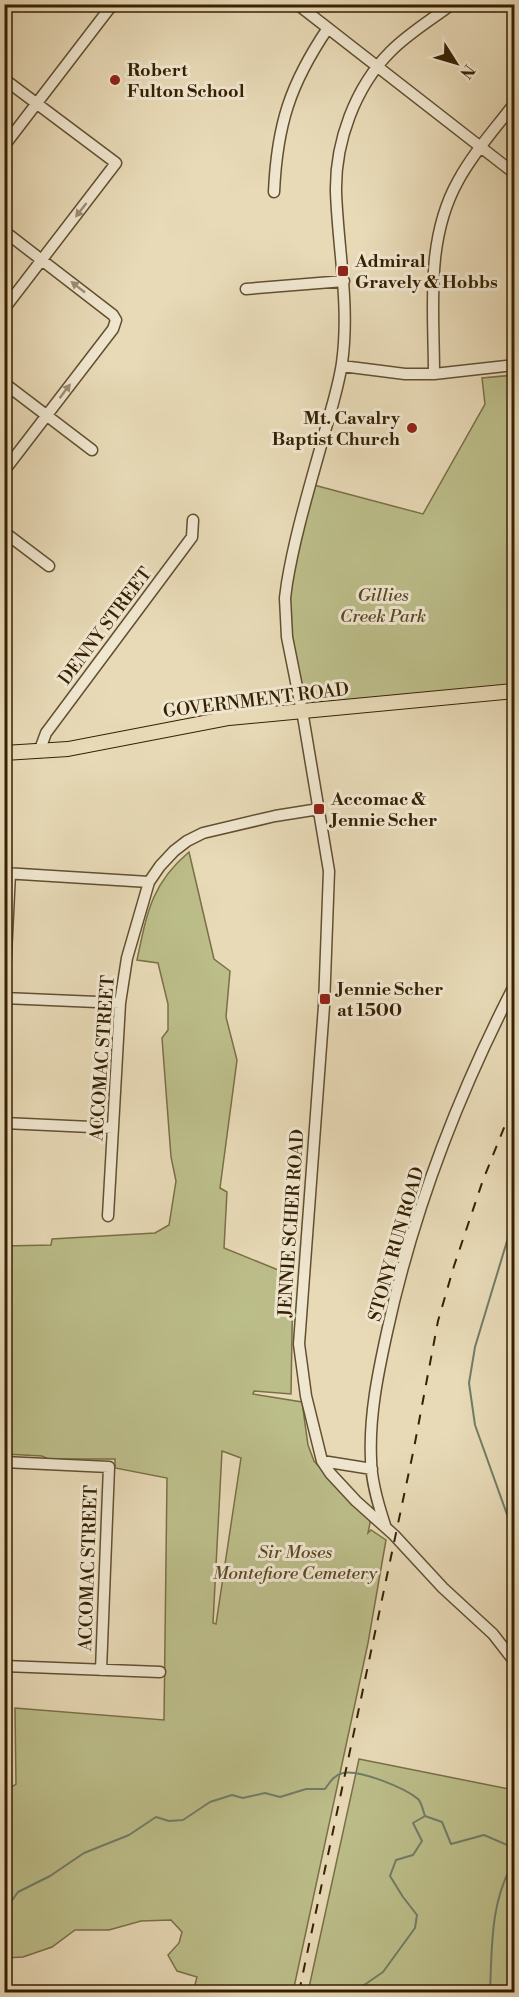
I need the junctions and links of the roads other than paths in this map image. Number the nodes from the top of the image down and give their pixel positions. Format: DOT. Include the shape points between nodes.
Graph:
graph roads {
  1 [pos="115,4"];
  2 [pos="452,4"];
  3 [pos="301,6"];
  4 [pos="328,28"];
  5 [pos="378,66"];
  6 [pos="4,79"];
  7 [pos="38,103"];
  8 [pos="514,104"];
  9 [pos="4,146"];
  10 [pos="481,147"];
  11 [pos="514,173"];
  12 [pos="274,192"];
  13 [pos="4,231"];
  14 [pos="42,260"];
  15 [pos="344,281"];
  16 [pos="246,290"];
  17 [pos="4,309"];
  18 [pos="514,365"];
  19 [pos="342,366"];
  20 [pos="435,374"];
  21 [pos="4,383"];
  22 [pos="47,415"];
  23 [pos="92,450"];
  24 [pos="4,471"];
  25 [pos="194,520"];
  26 [pos="4,532"];
  27 [pos="49,566"];
  28 [pos="514,691"];
  29 [pos="301,710"];
  30 [pos="39,752"];
  31 [pos="4,753"];
  32 [pos="318,809"];
  33 [pos="7,873"];
  34 [pos="149,882"];
  35 [pos="514,986"];
  36 [pos="4,996"];
  37 [pos="120,1003"];
  38 [pos="4,1123"];
  39 [pos="113,1128"];
  40 [pos="108,1216"];
  41 [pos="322,1461"];
  42 [pos="4,1462"];
  43 [pos="372,1469"];
  44 [pos="385,1526"];
  45 [pos="514,1661"];
  46 [pos="4,1666"];
  47 [pos="101,1670"];
  48 [pos="160,1672"];
  1 -- 7 [label="street"];
  2 -- 5 [label="street, JENNIE SCHER ROAD" via="401,41"];
  3 -- 4 [label="street"];
  4 -- 5 [label="street"];
  4 -- 12 [label="street" via="301,71 284,114"];
  5 -- 10 [label="street"];
  5 -- 15 [label="street, JENNIE SCHER ROAD" via="351,115 339,155 336,191"];
  6 -- 7 [label="street"];
  7 -- 9 [label="street"];
  7 -- 14 [label="street, one-way" via="116,163"];
  8 -- 10 [label="street"];
  10 -- 11 [label="street"];
  10 -- 20 [label="street" via="458,181 439,230 434,266"];
  13 -- 14 [label="street"];
  14 -- 17 [label="street"];
  22 -- 14 [label="street, one-way" via="116,320"];
  15 -- 16 [label="street"];
  15 -- 19 [label="street, JENNIE SCHER ROAD"];
  18 -- 20 [label="street"];
  19 -- 20 [label="street"];
  19 -- 29 [label="street, JENNIE SCHER ROAD" via="293,549 285,598 287,637"];
  21 -- 22 [label="street"];
  22 -- 23 [label="street"];
  22 -- 24 [label="street"];
  25 -- 30 [label="street, DENNY STREET" via="192,537 46,733"];
  26 -- 27 [label="street"];
  28 -- 29 [label="main road, GOVERNMENT ROAD"];
  29 -- 30 [label="main road, GOVERNMENT ROAD" via="229,718"];
  29 -- 32 [label="street, JENNIE SCHER ROAD"];
  30 -- 31 [label="main road, GOVERNMENT ROAD"];
  32 -- 34 [label="street, ACCOMAC STREET" via="203,833 174,851"];
  32 -- 41 [label="street, JENNIE SCHER ROAD" via="329,871 324,1006 299,1344 306,1396"];
  33 -- 34 [label="street"];
  33 -- 36 [label="street"];
  34 -- 37 [label="street, ACCOMAC STREET" via="127,958"];
  35 -- 43 [label="street, STONY RUN ROAD" via="471,1076 423,1200 375,1392"];
  36 -- 37 [label="street"];
  37 -- 39 [label="street, ACCOMAC STREET"];
  38 -- 39 [label="street"];
  39 -- 40 [label="street, ACCOMAC STREET"];
  41 -- 43 [label="street"];
  41 -- 44 [label="street, JENNIE SCHER ROAD" via="356,1501"];
  42 -- 47 [label="street, ACCOMAC STREET" via="109,1467"];
  43 -- 44 [label="street, STONY RUN ROAD"];
  44 -- 45 [label="street, JENNIE SCHER ROAD" via="493,1634"];
  46 -- 47 [label="street"];
  47 -- 48 [label="street"];
}
